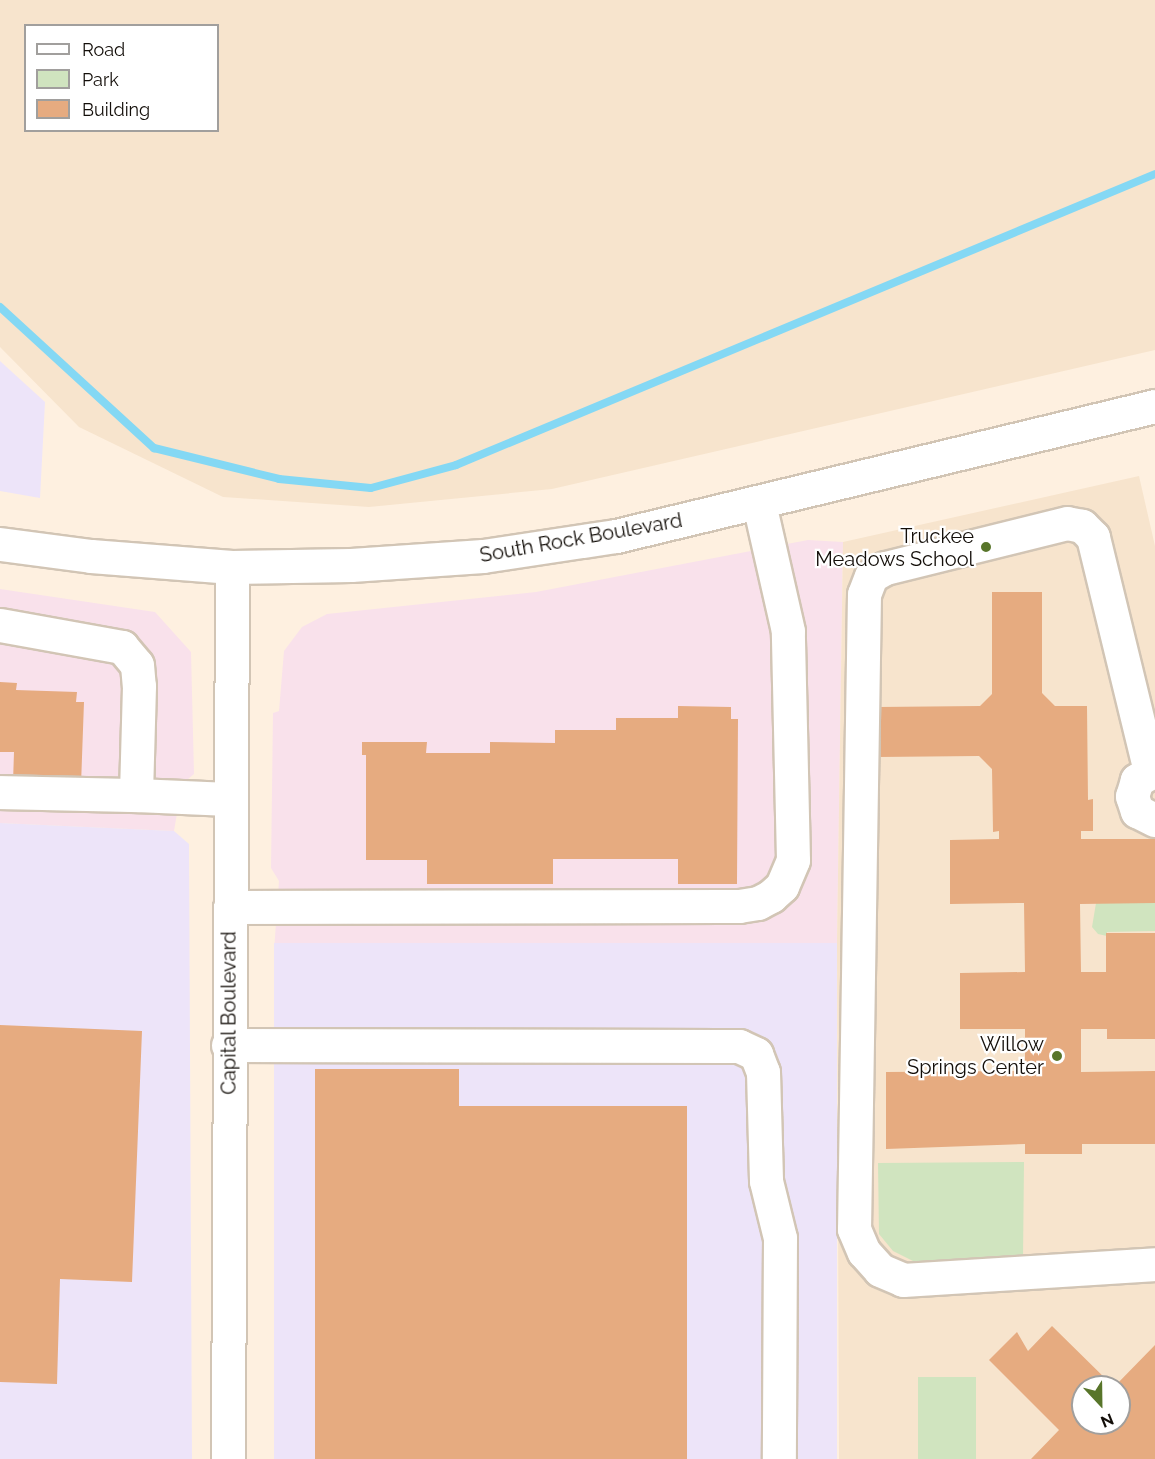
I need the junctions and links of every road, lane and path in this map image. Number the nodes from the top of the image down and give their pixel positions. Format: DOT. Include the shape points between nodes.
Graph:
graph roads {
  1 [pos="1154,413"];
  2 [pos="759,503"];
  3 [pos="0,544"];
  4 [pos="232,567"];
  5 [pos="0,625"];
  6 [pos="1153,771"];
  7 [pos="0,792"];
  8 [pos="136,795"];
  9 [pos="229,799"];
  10 [pos="1155,820"];
  11 [pos="230,907"];
  12 [pos="228,1045"];
  13 [pos="1155,1264"];
  14 [pos="228,1459"];
  15 [pos="779,1459"];
  1 -- 2 [label="main road, South Rock Boulevard"];
  2 -- 4 [label="main road, South Rock Boulevard" via="616,536 483,556 351,565"];
  2 -- 11 [label="main road" via="788,631 793,860 782,886 771,896 739,906"];
  3 -- 4 [label="main road, South Rock Boulevard"];
  4 -- 9 [label="main road, Capital Boulevard"];
  5 -- 8 [label="main road" via="122,647 137,665"];
  6 -- 10 [label="main road" via="1137,780 1132,796 1137,811"];
  6 -- 13 [label="main road" via="1093,537 1082,526 1067,523 885,568 871,576 864,594 854,1229 864,1252 880,1270 903,1280"];
  7 -- 8 [label="main road"];
  8 -- 9 [label="main road"];
  9 -- 11 [label="main road, Capital Boulevard"];
  11 -- 12 [label="main road, Capital Boulevard"];
  12 -- 14 [label="main road, Capital Boulevard"];
  12 -- 15 [label="main road" via="739,1046 756,1054 763,1072 766,1181 780,1238"];
}
